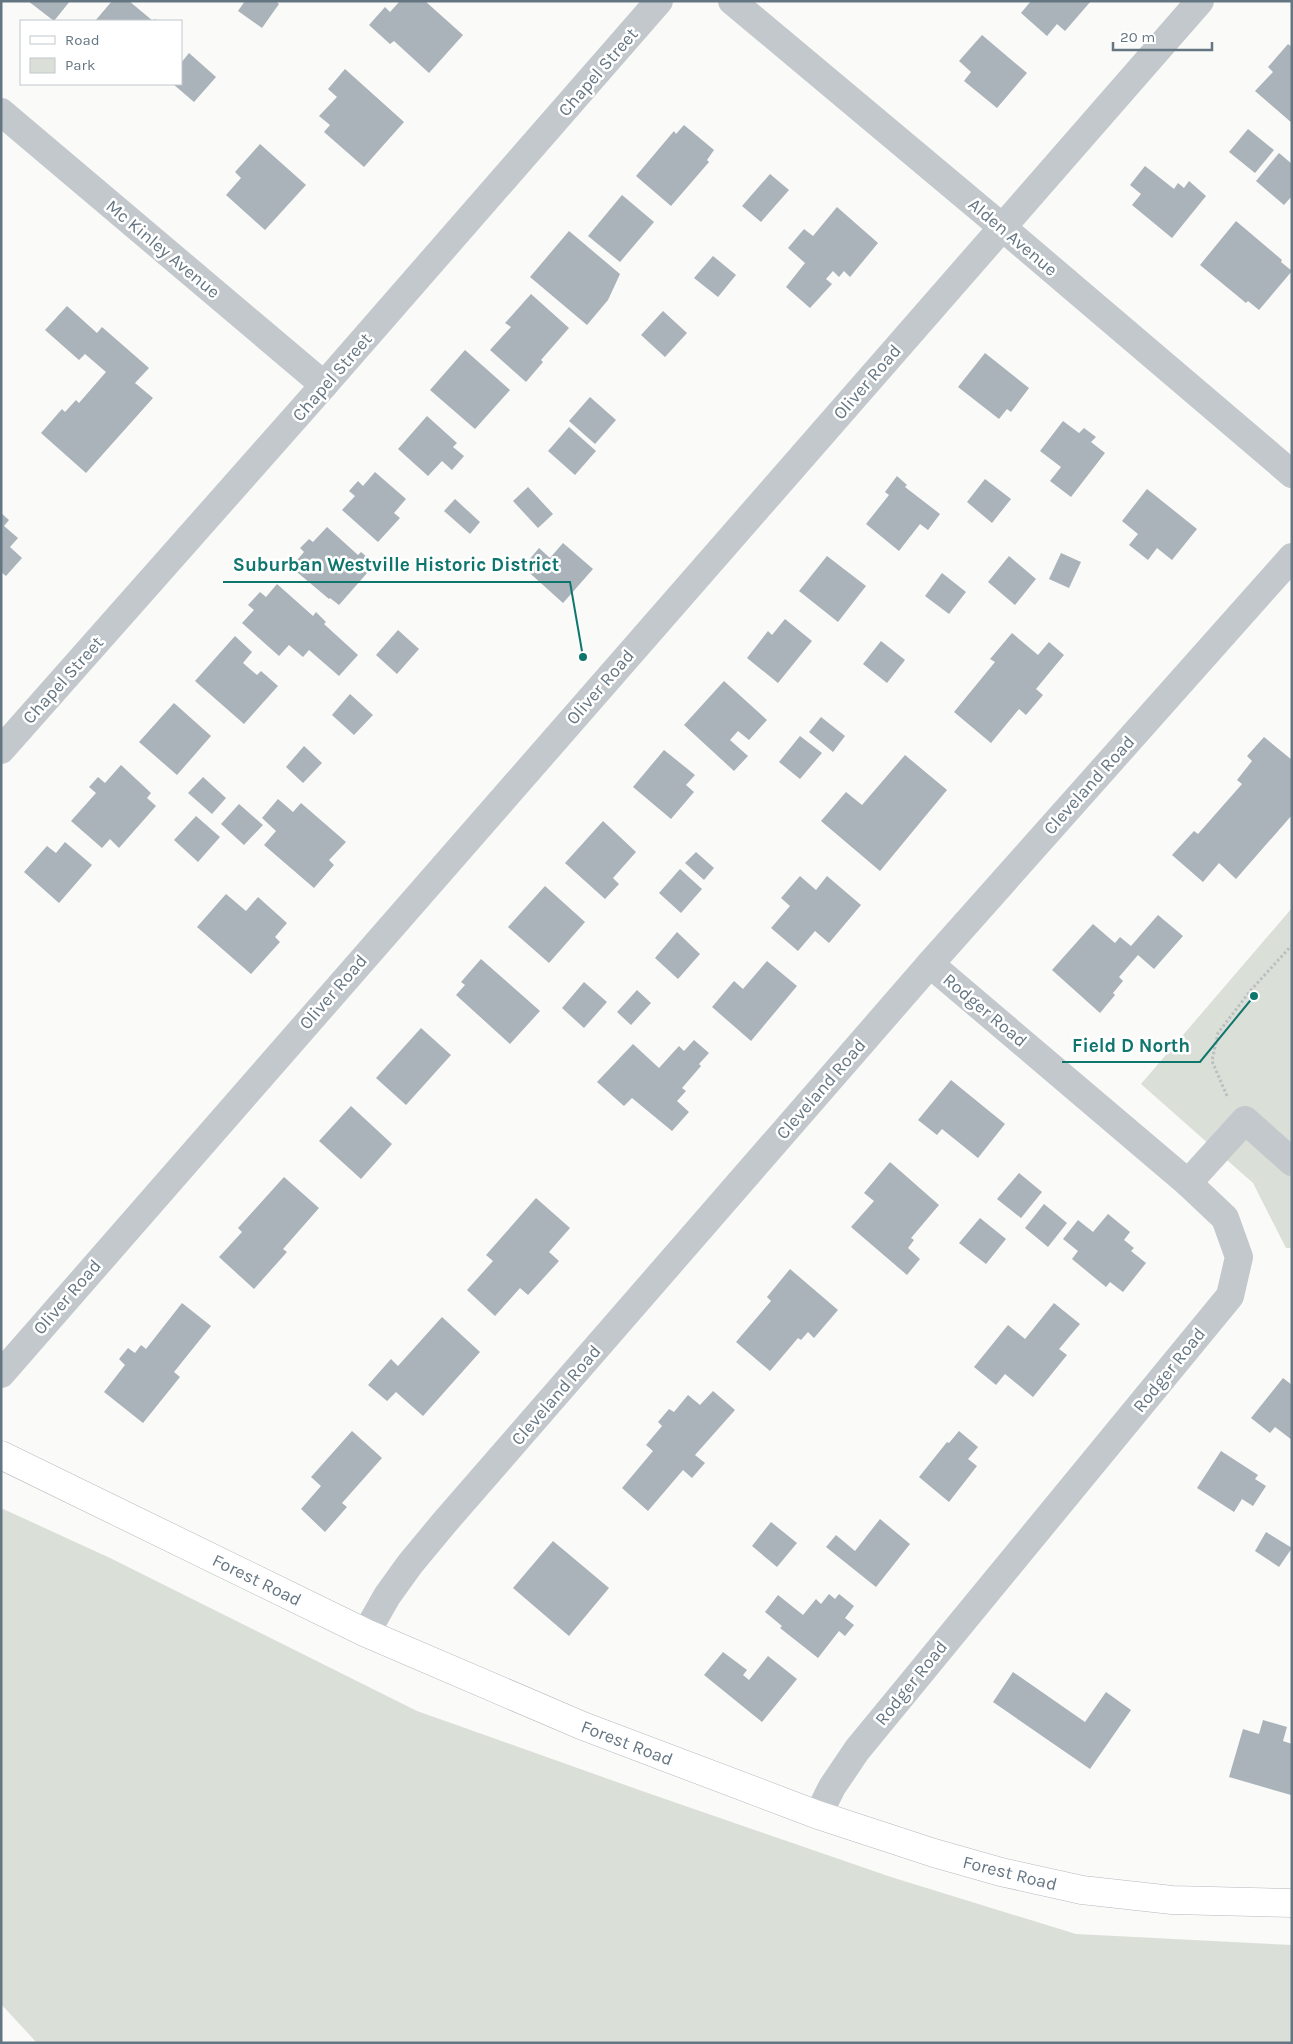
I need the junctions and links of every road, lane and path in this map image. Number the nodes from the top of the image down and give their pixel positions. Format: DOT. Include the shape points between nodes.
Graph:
graph roads {
  1 [pos="659,1"];
  2 [pos="732,1"];
  3 [pos="1200,1"];
  4 [pos="1,112"];
  5 [pos="1002,227"];
  6 [pos="324,385"];
  7 [pos="1292,474"];
  8 [pos="1292,557"];
  9 [pos="1,750"];
  10 [pos="1292,945"];
  11 [pos="930,964"];
  12 [pos="1245,1120"];
  13 [pos="1292,1162"];
  14 [pos="1188,1183"];
  15 [pos="1,1374"];
  16 [pos="1,1455"];
  17 [pos="366,1633"];
  18 [pos="818,1815"];
  19 [pos="1292,1903"];
  1 -- 6 [label="street, Chapel Street"];
  2 -- 5 [label="street, Alden Avenue"];
  3 -- 5 [label="street, Oliver Road"];
  4 -- 6 [label="street, Mc Kinley Avenue"];
  5 -- 7 [label="street, Alden Avenue"];
  5 -- 15 [label="street, Oliver Road"];
  6 -- 9 [label="street, Chapel Street"];
  8 -- 11 [label="street, Cleveland Road"];
  10 -- 12 [label="path" via="1218,1032 1212,1061 1227,1095"];
  11 -- 14 [label="street, Rodger Road"];
  11 -- 17 [label="street, Cleveland Road" via="444,1523 387,1596"];
  12 -- 13 [label="street"];
  12 -- 14 [label="street"];
  14 -- 18 [label="street, Rodger Road" via="1225,1218 1239,1257 1230,1296 857,1750"];
  16 -- 17 [label="main road, Forest Road"];
  17 -- 18 [label="main road, Forest Road" via="583,1726"];
  18 -- 19 [label="main road, Forest Road" via="934,1853 1082,1890 1172,1900"];
}
